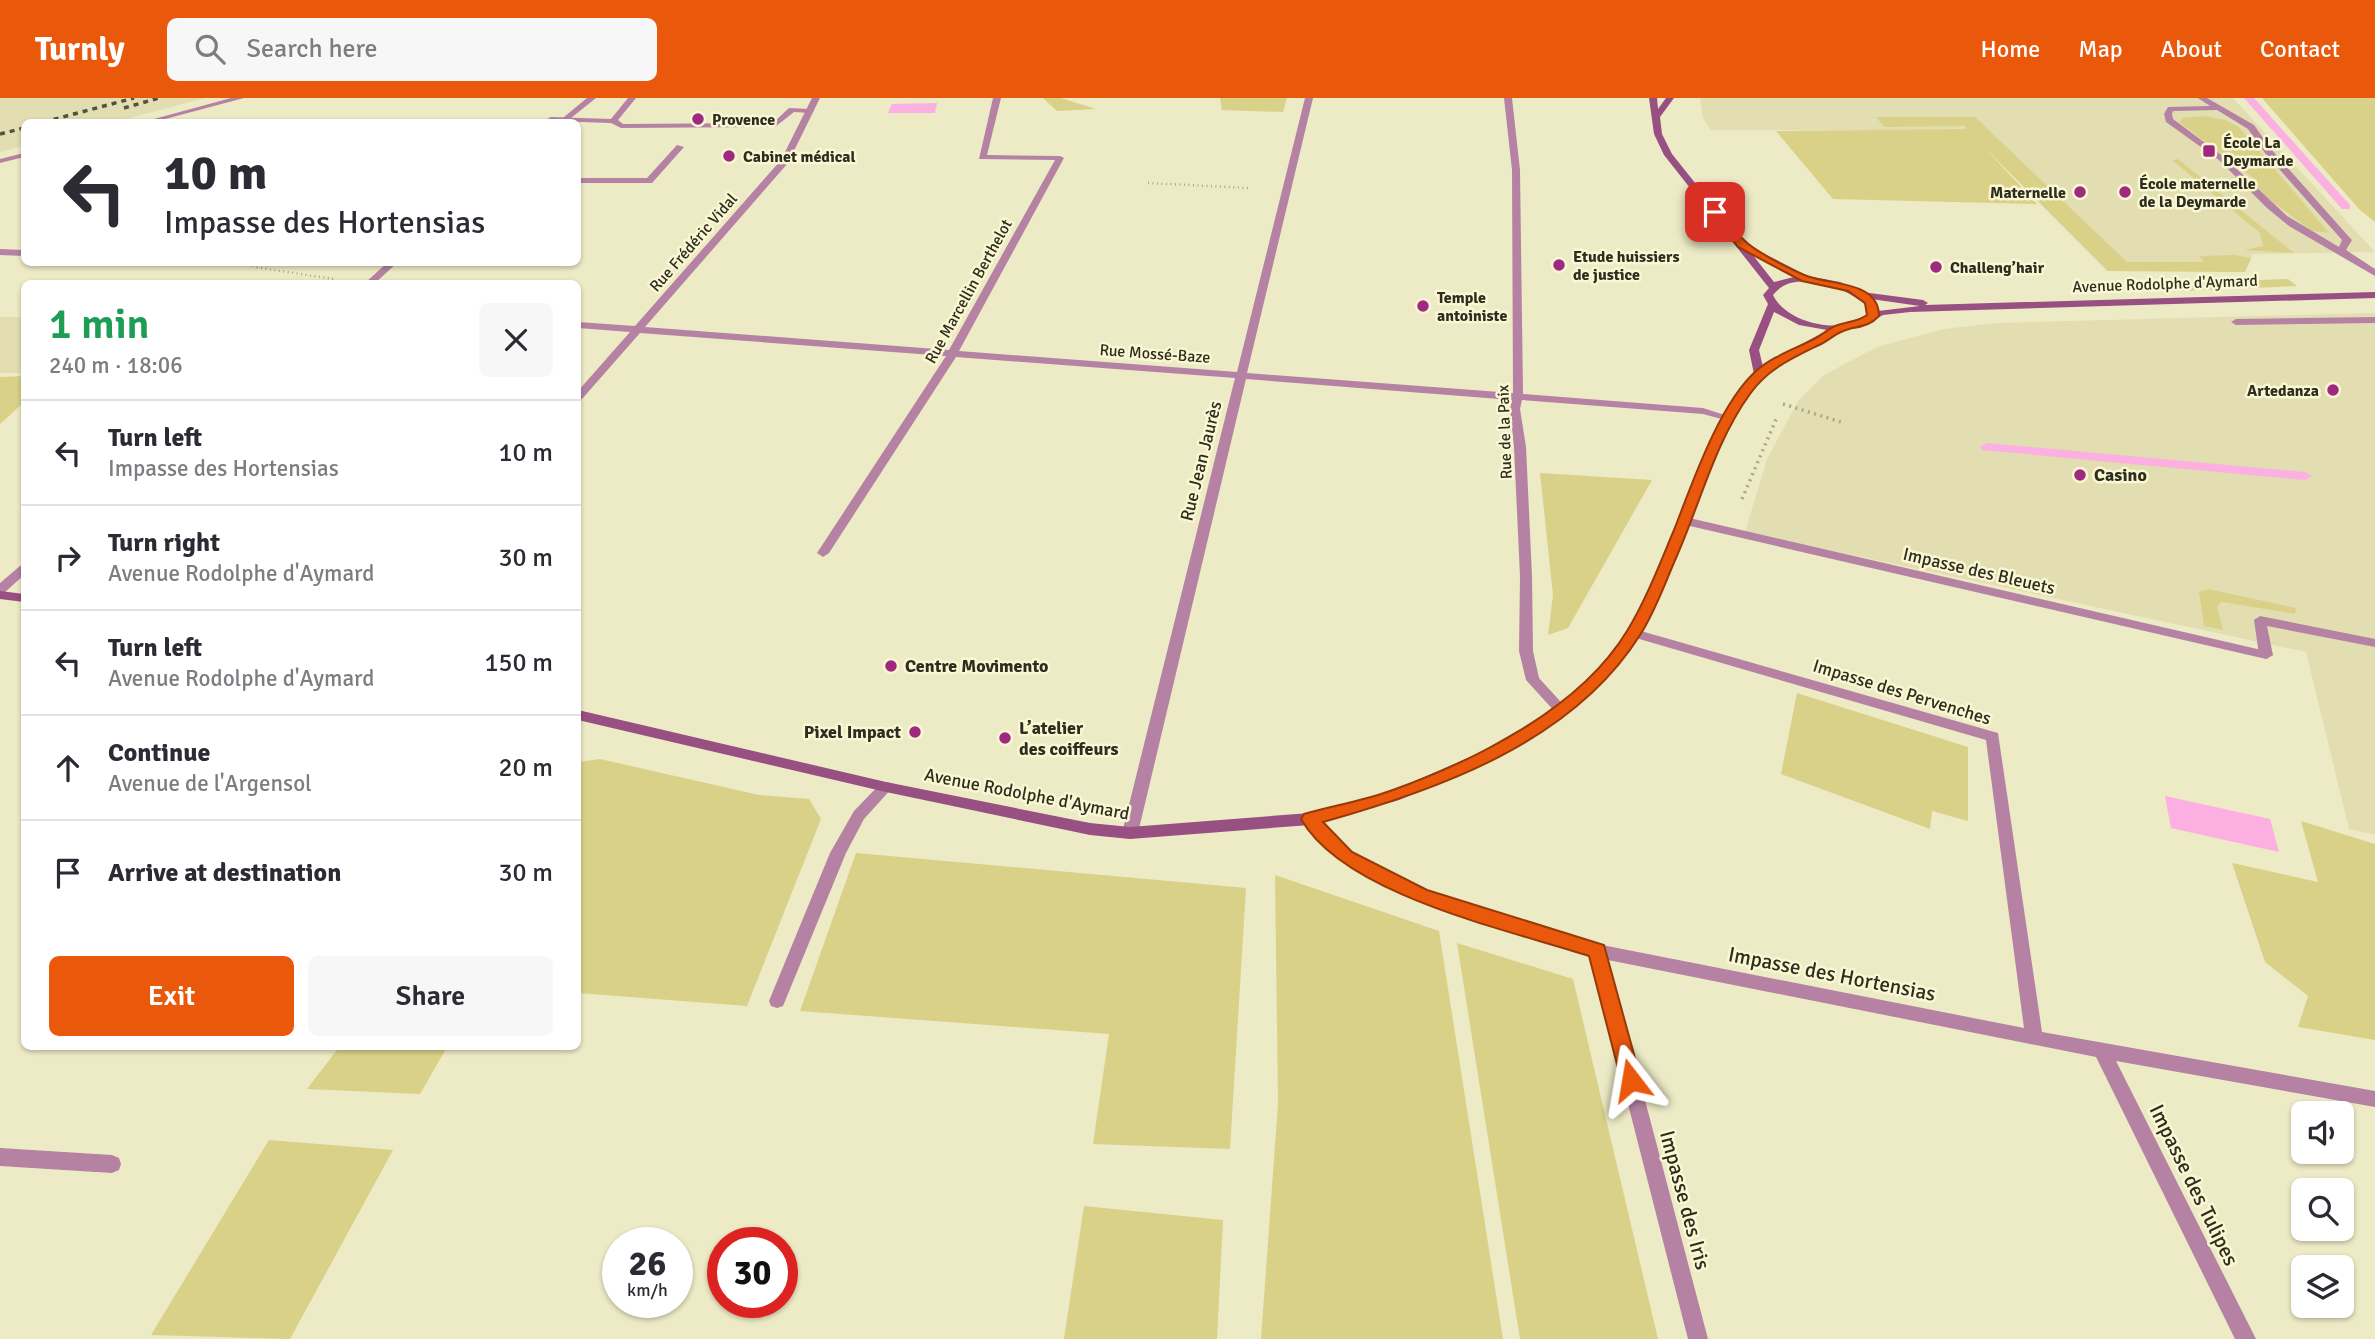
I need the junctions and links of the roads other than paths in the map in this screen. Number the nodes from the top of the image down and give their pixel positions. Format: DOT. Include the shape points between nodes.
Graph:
graph roads {
  1 [pos="240,98"];
  2 [pos="592,98"];
  3 [pos="632,98"];
  4 [pos="790,98"];
  5 [pos="816,98"];
  6 [pos="997,98"];
  7 [pos="1309,98"];
  8 [pos="1508,98"];
  9 [pos="1653,98"];
  10 [pos="1670,98"];
  11 [pos="2202,98"];
  12 [pos="2220,108"];
  13 [pos="792,110"];
  14 [pos="810,111"];
  15 [pos="1656,117"];
  16 [pos="159,119"];
  17 [pos="566,119"];
  18 [pos="581,121"];
  19 [pos="613,121"];
  20 [pos="680,147"];
  21 [pos="21,156"];
  22 [pos="0,161"];
  23 [pos="581,181"];
  24 [pos="1742,245"];
  25 [pos="2342,249"];
  26 [pos="0,252"];
  27 [pos="21,253"];
  28 [pos="389,266"];
  29 [pos="2375,273"];
  30 [pos="1806,279"];
  31 [pos="373,280"];
  32 [pos="1773,287"];
  33 [pos="1863,295"];
  34 [pos="2375,295"];
  35 [pos="1772,305"];
  36 [pos="1955,307"];
  37 [pos="1873,316"];
  38 [pos="2374,321"];
  39 [pos="2236,322"];
  40 [pos="581,325"];
  41 [pos="1839,328"];
  42 [pos="638,330"];
  43 [pos="953,353"];
  44 [pos="1759,374"];
  45 [pos="1240,375"];
  46 [pos="581,394"];
  47 [pos="1518,396"];
  48 [pos="1729,418"];
  49 [pos="1685,521"];
  50 [pos="823,553"];
  51 [pos="21,572"];
  52 [pos="0,590"];
  53 [pos="0,595"];
  54 [pos="21,598"];
  55 [pos="1634,633"];
  56 [pos="2375,643"];
  57 [pos="1562,711"];
  58 [pos="581,716"];
  59 [pos="886,787"];
  60 [pos="1310,819"];
  61 [pos="1130,833"];
  62 [pos="1597,951"];
  63 [pos="777,1001"];
  64 [pos="2034,1036"];
  65 [pos="2102,1051"];
  66 [pos="2375,1099"];
  67 [pos="0,1157"];
  68 [pos="111,1164"];
  69 [pos="1698,1339"];
  70 [pos="2246,1339"];
  1 -- 16 [label="street"];
  2 -- 17 [label="street"];
  3 -- 19 [label="street"];
  4 -- 13 [label="street"];
  5 -- 14 [label="street, Rue Frédéric Vidal"];
  6 -- 43 [label="street, Rue Marcellin Berthelot" via="982,157 1060,158"];
  7 -- 45 [label="street, Rue Jean Jaurès"];
  8 -- 47 [label="street, Rue de la Paix" via="1516,170"];
  9 -- 15 [label="street"];
  10 -- 15 [label="street"];
  11 -- 12 [label="street"];
  12 -- 25 [label="street" via="2250,127 2347,240"];
  12 -- 25 [label="street" via="2171,109 2169,120 2294,225"];
  13 -- 14 [label="street"];
  13 -- 19 [label="street" via="775,125 621,126"];
  14 -- 42 [label="street, Rue Frédéric Vidal" via="785,161"];
  15 -- 24 [label="street" via="1668,155"];
  18 -- 19 [label="street"];
  20 -- 23 [label="street" via="649,181"];
  21 -- 22 [label="street"];
  24 -- 30 [label="street"];
  24 -- 32 [label="street"];
  25 -- 29 [label="street"];
  26 -- 27 [label="street"];
  28 -- 31 [label="street"];
  30 -- 32 [label="street, Avenue Rodolphe d'Aymard"];
  30 -- 33 [label="street, Avenue Rodolphe d'Aymard" via="1838,284"];
  32 -- 35 [label="street" via="1768,295"];
  33 -- 36 [label="street, Avenue Rodolphe d'Aymard"];
  33 -- 37 [label="street" via="1873,306"];
  34 -- 36 [label="street, Avenue Rodolphe d'Aymard"];
  35 -- 41 [label="street, Avenue Rodolphe d'Aymard" via="1799,321"];
  35 -- 44 [label="street" via="1755,350"];
  36 -- 37 [label="street, Avenue Rodolphe d'Aymard"];
  37 -- 41 [label="street, Avenue Rodolphe d'Aymard" via="1861,325"];
  38 -- 39 [label="street"];
  40 -- 42 [label="street, Rue Mossé-Baze"];
  41 -- 44 [label="street, Avenue Rodolphe d'Aymard"];
  42 -- 43 [label="street, Rue Mossé-Baze"];
  42 -- 46 [label="street, Rue Frédéric Vidal"];
  43 -- 45 [label="street, Rue Mossé-Baze"];
  43 -- 50 [label="street, Rue Marcellin Berthelot"];
  44 -- 48 [label="street, Avenue Rodolphe d'Aymard"];
  45 -- 47 [label="street, Rue Mossé-Baze"];
  45 -- 61 [label="street, Rue Jean Jaurès"];
  47 -- 48 [label="street, Rue Mossé-Baze" via="1703,411"];
  47 -- 57 [label="street, Rue de la Paix" via="1526,651 1533,680"];
  48 -- 49 [label="street, Avenue Rodolphe d'Aymard"];
  49 -- 55 [label="street, Avenue Rodolphe d'Aymard"];
  49 -- 56 [label="street, Impasse des Bleuets" via="2266,655 2260,620"];
  51 -- 52 [label="street"];
  53 -- 54 [label="street"];
  55 -- 57 [label="street, Avenue Rodolphe d'Aymard" via="1599,677"];
  55 -- 64 [label="street, Impasse des Pervenches" via="1993,737"];
  57 -- 60 [label="street, Avenue Rodolphe d'Aymard" via="1457,769 1394,796"];
  58 -- 59 [label="street, Avenue Rodolphe d'Aymard"];
  59 -- 61 [label="street, Avenue Rodolphe d'Aymard"];
  59 -- 63 [label="street" via="859,815 838,853"];
  60 -- 61 [label="street, Avenue Rodolphe d'Aymard"];
  60 -- 62 [label="street, Impasse des Hortensias" via="1345,856 1421,895"];
  62 -- 64 [label="street, Impasse des Hortensias"];
  62 -- 69 [label="street, Impasse des Iris"];
  64 -- 65 [label="street, Impasse des Hortensias"];
  65 -- 66 [label="street, Impasse des Hortensias"];
  65 -- 70 [label="street, Impasse des Tulipes"];
  67 -- 68 [label="street"];
}
